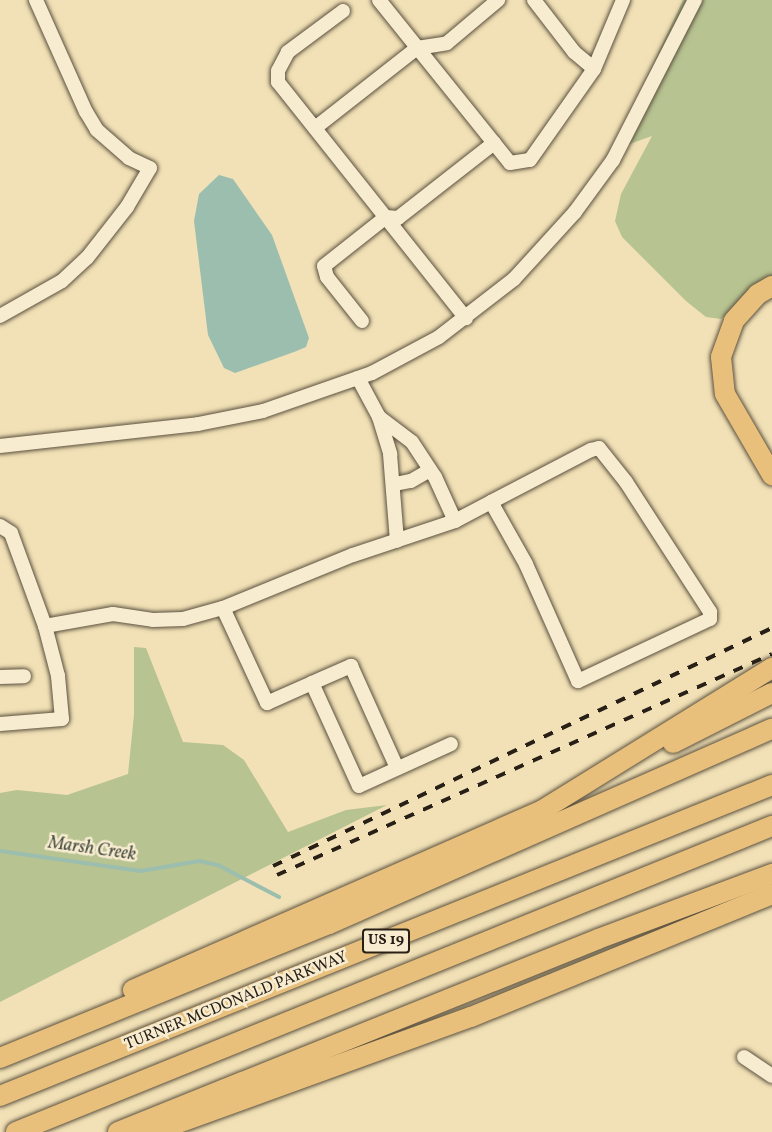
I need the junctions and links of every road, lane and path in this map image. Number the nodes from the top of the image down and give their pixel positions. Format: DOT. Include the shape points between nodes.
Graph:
graph roads {
  1 [pos="36,0"];
  2 [pos="379,0"];
  3 [pos="498,0"];
  4 [pos="534,0"];
  5 [pos="623,0"];
  6 [pos="695,0"];
  7 [pos="344,11"];
  8 [pos="417,48"];
  9 [pos="594,69"];
  10 [pos="315,128"];
  11 [pos="494,143"];
  12 [pos="386,217"];
  13 [pos="772,286"];
  14 [pos="0,316"];
  15 [pos="466,318"];
  16 [pos="362,321"];
  17 [pos="358,378"];
  18 [pos="379,417"];
  19 [pos="412,442"];
  20 [pos="0,446"];
  21 [pos="390,454"];
  22 [pos="430,470"];
  23 [pos="772,475"];
  24 [pos="395,484"];
  25 [pos="491,502"];
  26 [pos="455,521"];
  27 [pos="0,526"];
  28 [pos="397,542"];
  29 [pos="223,608"];
  30 [pos="45,626"];
  31 [pos="772,668"];
  32 [pos="24,676"];
  33 [pos="0,677"];
  34 [pos="312,683"];
  35 [pos="772,693"];
  36 [pos="0,724"];
  37 [pos="772,729"];
  38 [pos="451,744"];
  39 [pos="398,768"];
  40 [pos="591,783"];
  41 [pos="772,785"];
  42 [pos="772,826"];
  43 [pos="772,874"];
  44 [pos="772,894"];
  45 [pos="48,1038"];
  46 [pos="744,1057"];
  47 [pos="0,1058"];
  48 [pos="772,1076"];
  49 [pos="0,1096"];
  50 [pos="16,1132"];
  51 [pos="118,1132"];
  52 [pos="153,1132"];
  1 -- 14 [label="street" via="97,130 129,158 150,168 122,216 87,258 62,281"];
  2 -- 8 [label="street"];
  3 -- 8 [label="street" via="447,43"];
  4 -- 9 [label="street" via="574,52"];
  5 -- 9 [label="street"];
  6 -- 15 [label="street" via="613,160 582,204 514,279"];
  7 -- 10 [label="street" via="288,52 278,71 278,81"];
  8 -- 10 [label="street"];
  8 -- 11 [label="street"];
  9 -- 11 [label="street" via="530,160 510,163"];
  10 -- 12 [label="street"];
  11 -- 12 [label="street" via="398,218"];
  12 -- 15 [label="street"];
  12 -- 16 [label="street" via="324,266 327,277"];
  13 -- 23 [label="highway" via="758,294 734,321 726,338 722,374 735,415"];
  15 -- 17 [label="street"];
  17 -- 18 [label="street"];
  17 -- 20 [label="street" via="263,411 198,424"];
  18 -- 19 [label="street"];
  18 -- 21 [label="street"];
  19 -- 21 [label="street"];
  19 -- 22 [label="street"];
  21 -- 24 [label="street"];
  22 -- 24 [label="street" via="411,481"];
  22 -- 26 [label="street"];
  24 -- 28 [label="street"];
  25 -- 25 [label="street" via="599,448 626,482 710,612 710,619 578,681 526,564"];
  25 -- 26 [label="street"];
  26 -- 28 [label="street"];
  27 -- 30 [label="street" via="11,533"];
  28 -- 29 [label="street"];
  29 -- 30 [label="street" via="183,619 153,620 113,614"];
  29 -- 34 [label="street" via="267,703"];
  30 -- 36 [label="street" via="58,676 62,719"];
  31 -- 40 [label="highway"];
  32 -- 33 [label="street"];
  34 -- 39 [label="street" via="351,666"];
  34 -- 39 [label="street" via="359,786"];
  35 -- 40 [label="highway"];
  37 -- 45 [label="highway" via="348,915"];
  38 -- 39 [label="street"];
  40 -- 45 [label="highway" via="541,811 77,1016"];
  41 -- 49 [label="highway, TURNER MCDONALD PARKWAY / US 19"];
  42 -- 50 [label="highway, US 19"];
  43 -- 51 [label="highway" via="598,939"];
  44 -- 52 [label="highway" via="471,1017"];
  45 -- 47 [label="highway"];
  46 -- 48 [label="street"];
}
